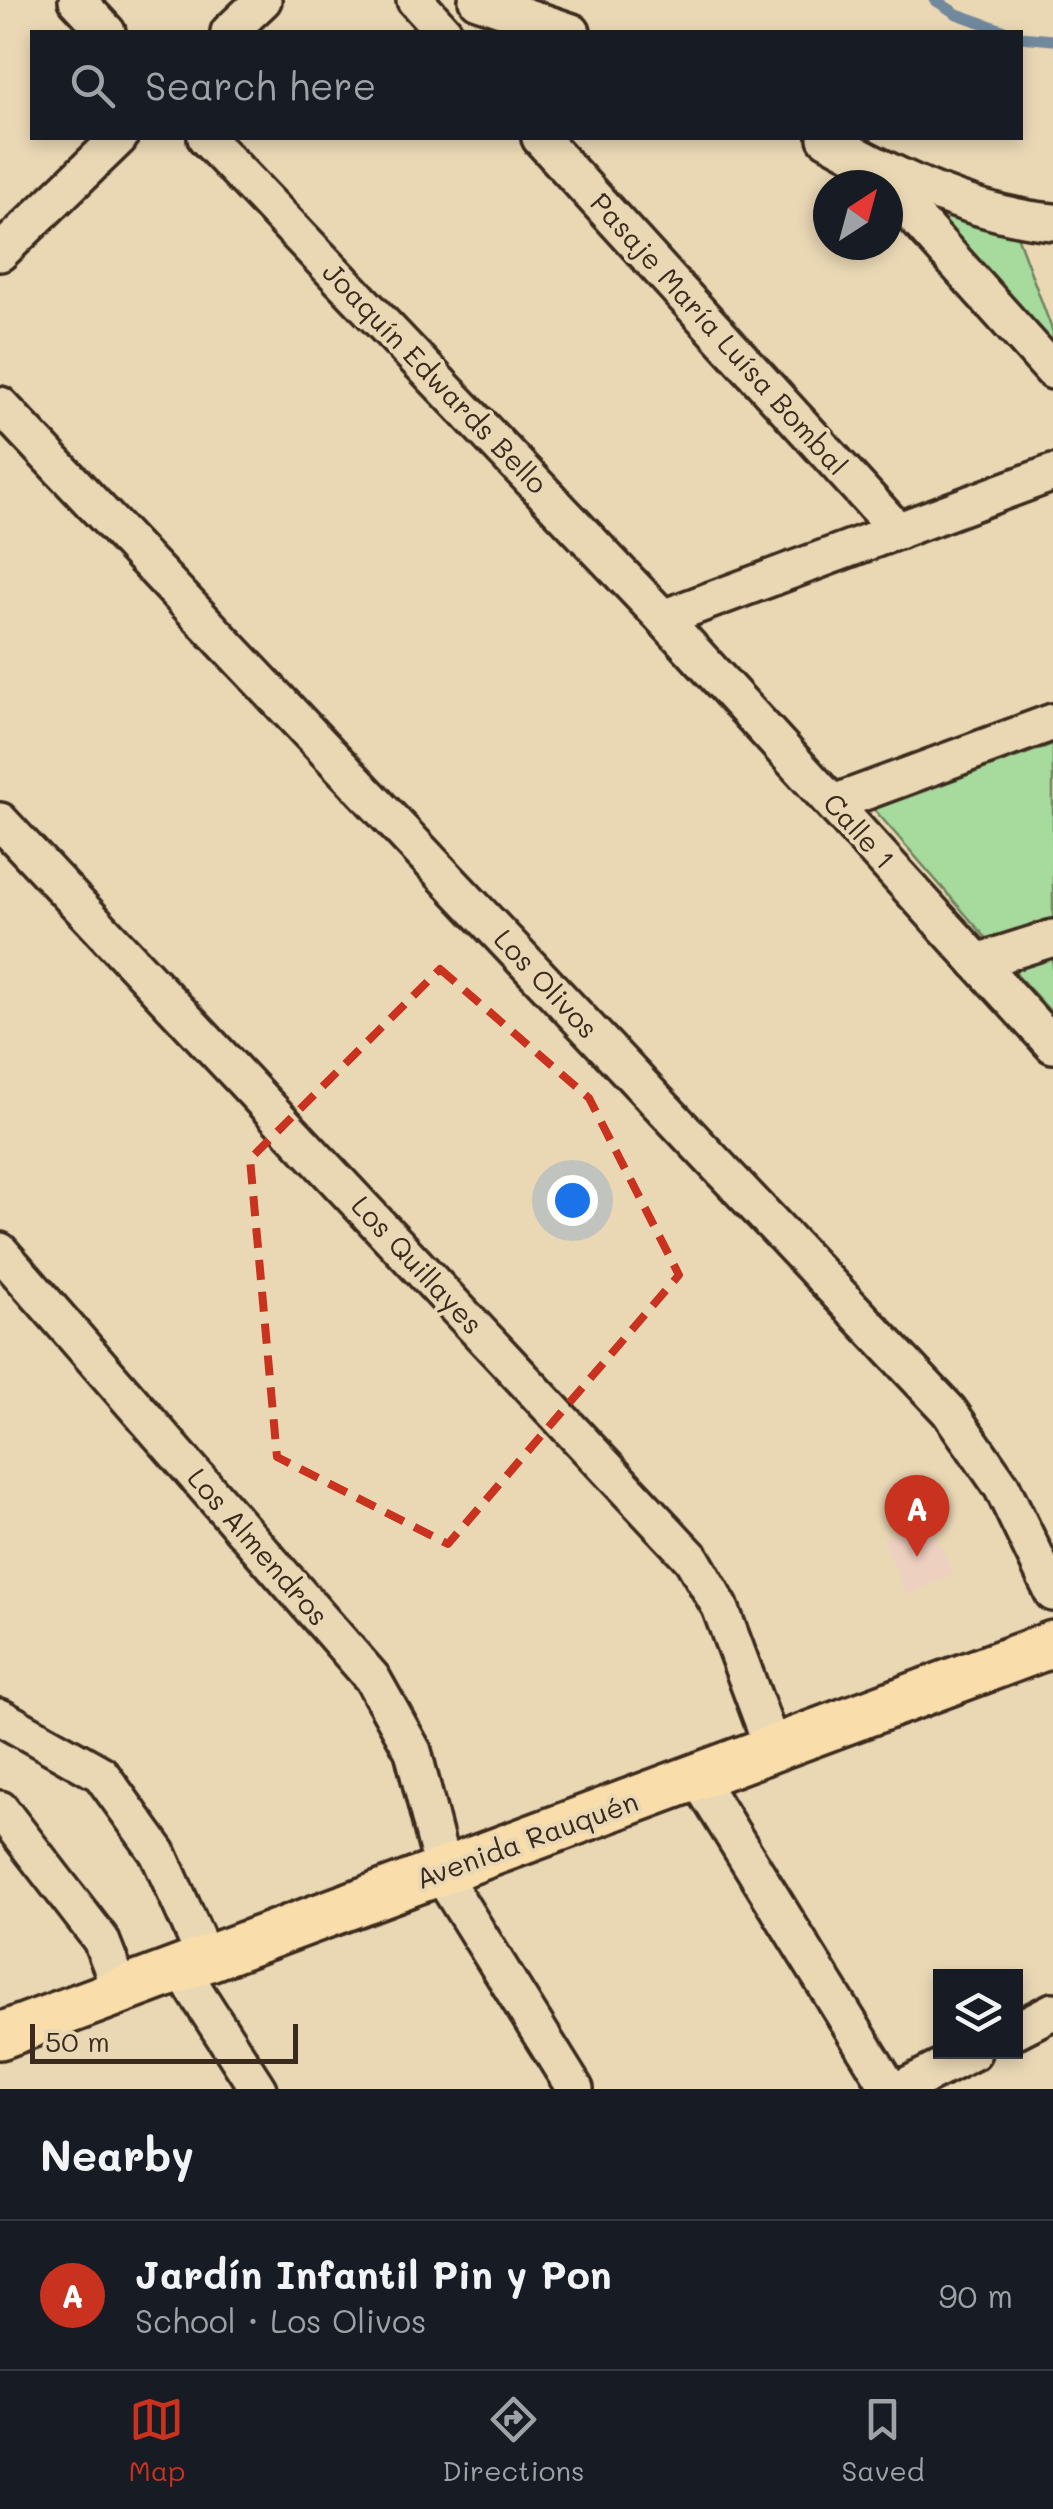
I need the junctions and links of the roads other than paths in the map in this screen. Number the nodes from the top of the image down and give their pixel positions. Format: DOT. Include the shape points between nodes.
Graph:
graph roads {
  1 [pos="77,0"];
  2 [pos="263,0"];
  3 [pos="414,0"];
  4 [pos="477,0"];
  5 [pos="105,30"];
  6 [pos="230,30"];
  7 [pos="442,30"];
  8 [pos="566,30"];
  9 [pos="117,140"];
  10 [pos="208,140"];
  11 [pos="542,140"];
  12 [pos="830,140"];
  13 [pos="861,157"];
  14 [pos="873,170"];
  15 [pos="903,204"];
  16 [pos="1053,222"];
  17 [pos="0,253"];
  18 [pos="1053,371"];
  19 [pos="0,404"];
  20 [pos="1053,473"];
  21 [pos="898,531"];
  22 [pos="664,618"];
  23 [pos="1053,722"];
  24 [pos="834,803"];
  25 [pos="0,821"];
  26 [pos="1053,938"];
  27 [pos="977,962"];
  28 [pos="1053,1045"];
  29 [pos="0,1251"];
  30 [pos="1053,1593"];
  31 [pos="1053,1644"];
  32 [pos="0,1716"];
  33 [pos="773,1749"];
  34 [pos="697,1777"];
  35 [pos="0,1809"];
  36 [pos="445,1877"];
  37 [pos="193,1964"];
  38 [pos="120,1991"];
  39 [pos="1053,2011"];
  40 [pos="1023,2026"];
  41 [pos="0,2036"];
  42 [pos="959,2059"];
  43 [pos="258,2089"];
  44 [pos="575,2089"];
  45 [pos="890,2089"];
  46 [pos="900,2089"];
  1 -- 5 [label="street"];
  2 -- 6 [label="street"];
  3 -- 7 [label="street"];
  4 -- 8 [label="street"];
  9 -- 17 [label="street"];
  10 -- 22 [label="street, Joaquín Edwards Bello"];
  11 -- 21 [label="street, Pasaje María Luísa Bombal"];
  12 -- 13 [label="street"];
  13 -- 14 [label="street"];
  13 -- 16 [label="street" via="1004,218"];
  15 -- 18 [label="street"];
  19 -- 30 [label="street, Los Olivos" via="949,1411 1002,1487"];
  20 -- 21 [label="street"];
  21 -- 22 [label="street"];
  22 -- 24 [label="street, Calle 1"];
  23 -- 24 [label="street"];
  24 -- 27 [label="street, Calle 1"];
  25 -- 33 [label="street, Los Quillayes" via="692,1559 720,1607"];
  26 -- 27 [label="street"];
  27 -- 28 [label="street, Calle 1"];
  29 -- 36 [label="street, Los Almendros" via="372,1678 413,1751"];
  31 -- 33 [label="main road, Avenida Rauquén"];
  32 -- 37 [label="street" via="102,1774 158,1853"];
  33 -- 34 [label="main road, Avenida Rauquén"];
  34 -- 36 [label="main road, Avenida Rauquén"];
  34 -- 45 [label="street"];
  35 -- 38 [label="street" via="101,1940"];
  36 -- 37 [label="main road, Avenida Rauquén"];
  36 -- 44 [label="street, Los Almendros"];
  37 -- 38 [label="main road, Avenida Rauquén"];
  37 -- 43 [label="street"];
  38 -- 41 [label="main road, Avenida Rauquén"];
  39 -- 40 [label="street"];
  42 -- 46 [label="street"];
}
